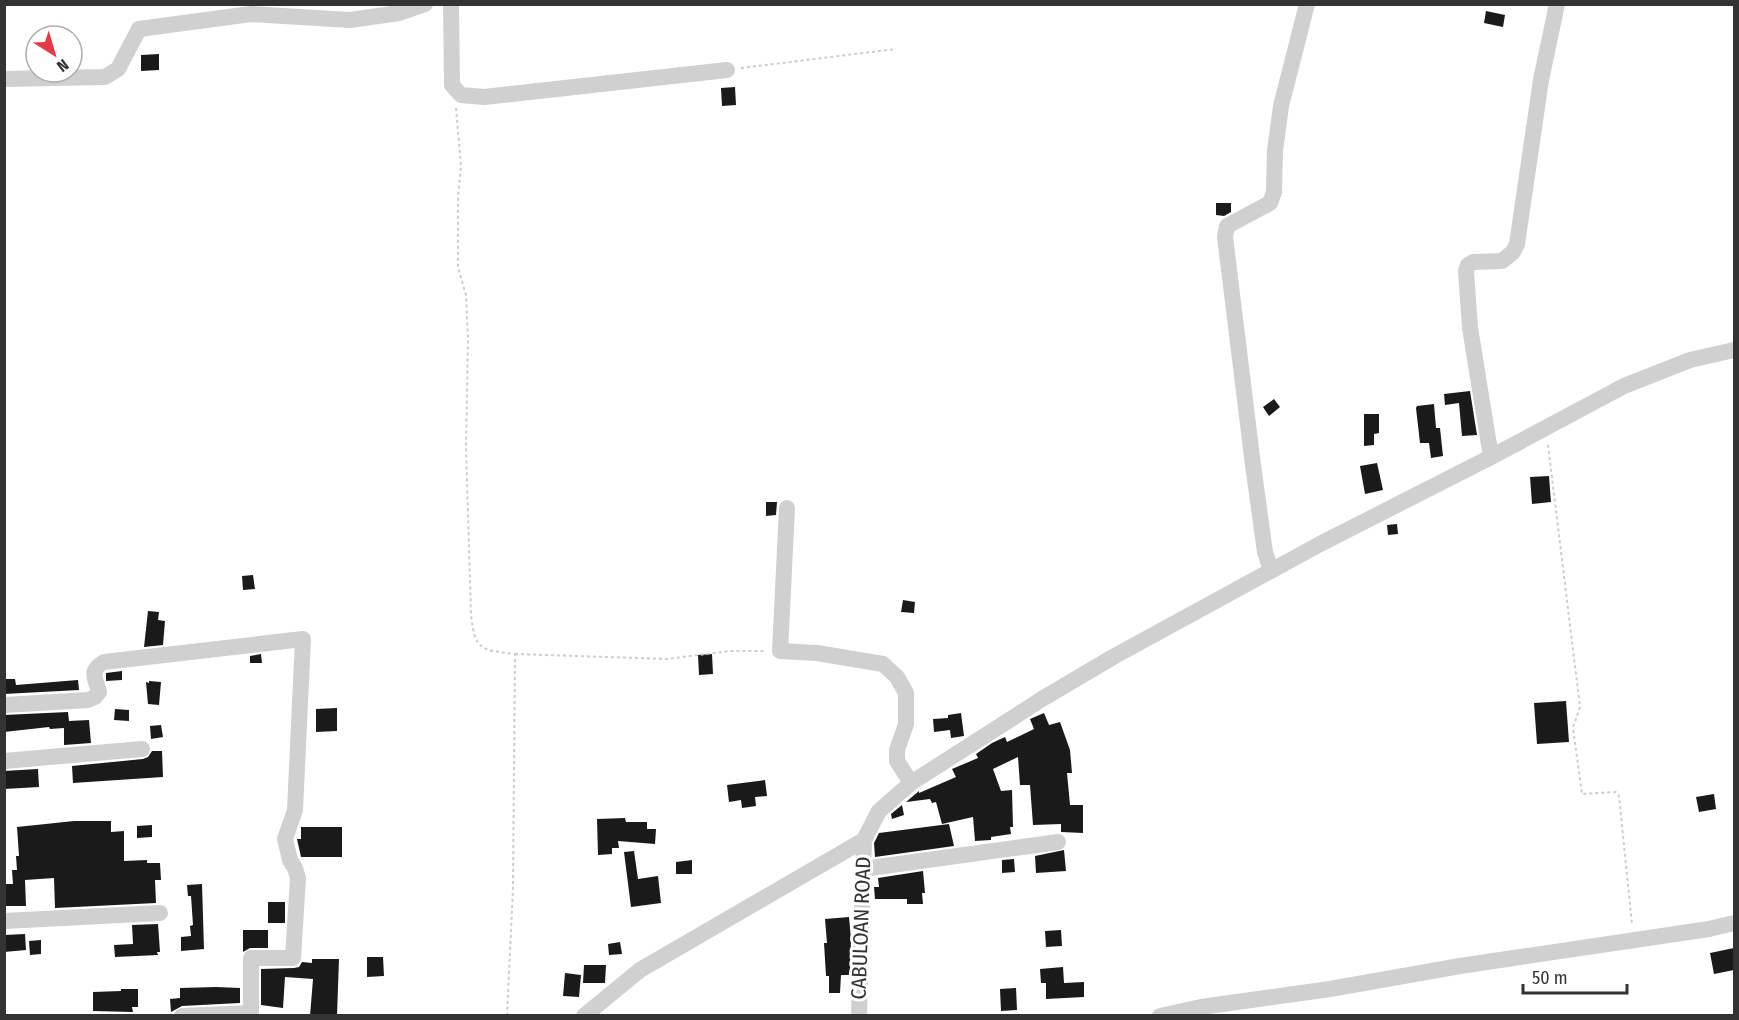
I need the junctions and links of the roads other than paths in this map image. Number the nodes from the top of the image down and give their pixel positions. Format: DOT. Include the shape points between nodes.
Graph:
graph roads {
  1 [pos="425,4"];
  2 [pos="451,4"];
  3 [pos="1307,4"];
  4 [pos="1557,4"];
  5 [pos="727,70"];
  6 [pos="4,80"];
  7 [pos="1734,350"];
  8 [pos="1491,457"];
  9 [pos="787,508"];
  10 [pos="1271,570"];
  11 [pos="4,705"];
  12 [pos="142,749"];
  13 [pos="4,761"];
  14 [pos="910,783"];
  15 [pos="864,840"];
  16 [pos="1058,842"];
  17 [pos="862,869"];
  18 [pos="160,913"];
  19 [pos="4,921"];
  20 [pos="1734,923"];
  21 [pos="251,1015"];
  22 [pos="182,1016"];
  23 [pos="584,1016"];
  24 [pos="859,1016"];
  25 [pos="1160,1016"];
  1 -- 6 [label="street" via="399,13 350,20 251,14 139,29 118,69 105,77"];
  2 -- 5 [label="street" via="452,85 461,95 484,97"];
  3 -- 10 [label="street" via="1281,106 1274,192 1270,203 1227,226 1225,237 1265,552"];
  4 -- 8 [label="street" via="1541,80 1517,244 1502,261 1473,262 1466,272 1470,328"];
  7 -- 8 [label="street" via="1690,360 1624,386"];
  8 -- 10 [label="street"];
  9 -- 14 [label="street" via="780,651 883,664 897,677 906,693 906,723 897,761"];
  10 -- 14 [label="street" via="1042,699"];
  11 -- 21 [label="street" via="95,697 99,692 94,671 104,662 303,639 295,810 285,839 298,878 293,958 251,958"];
  12 -- 13 [label="street"];
  14 -- 15 [label="street" via="879,811"];
  15 -- 17 [label="street, CABULOAN ROAD"];
  15 -- 23 [label="street" via="640,970"];
  16 -- 17 [label="street"];
  17 -- 24 [label="street, CABULOAN ROAD"];
  18 -- 19 [label="street"];
  20 -- 25 [label="street"];
  21 -- 22 [label="street"];
}
